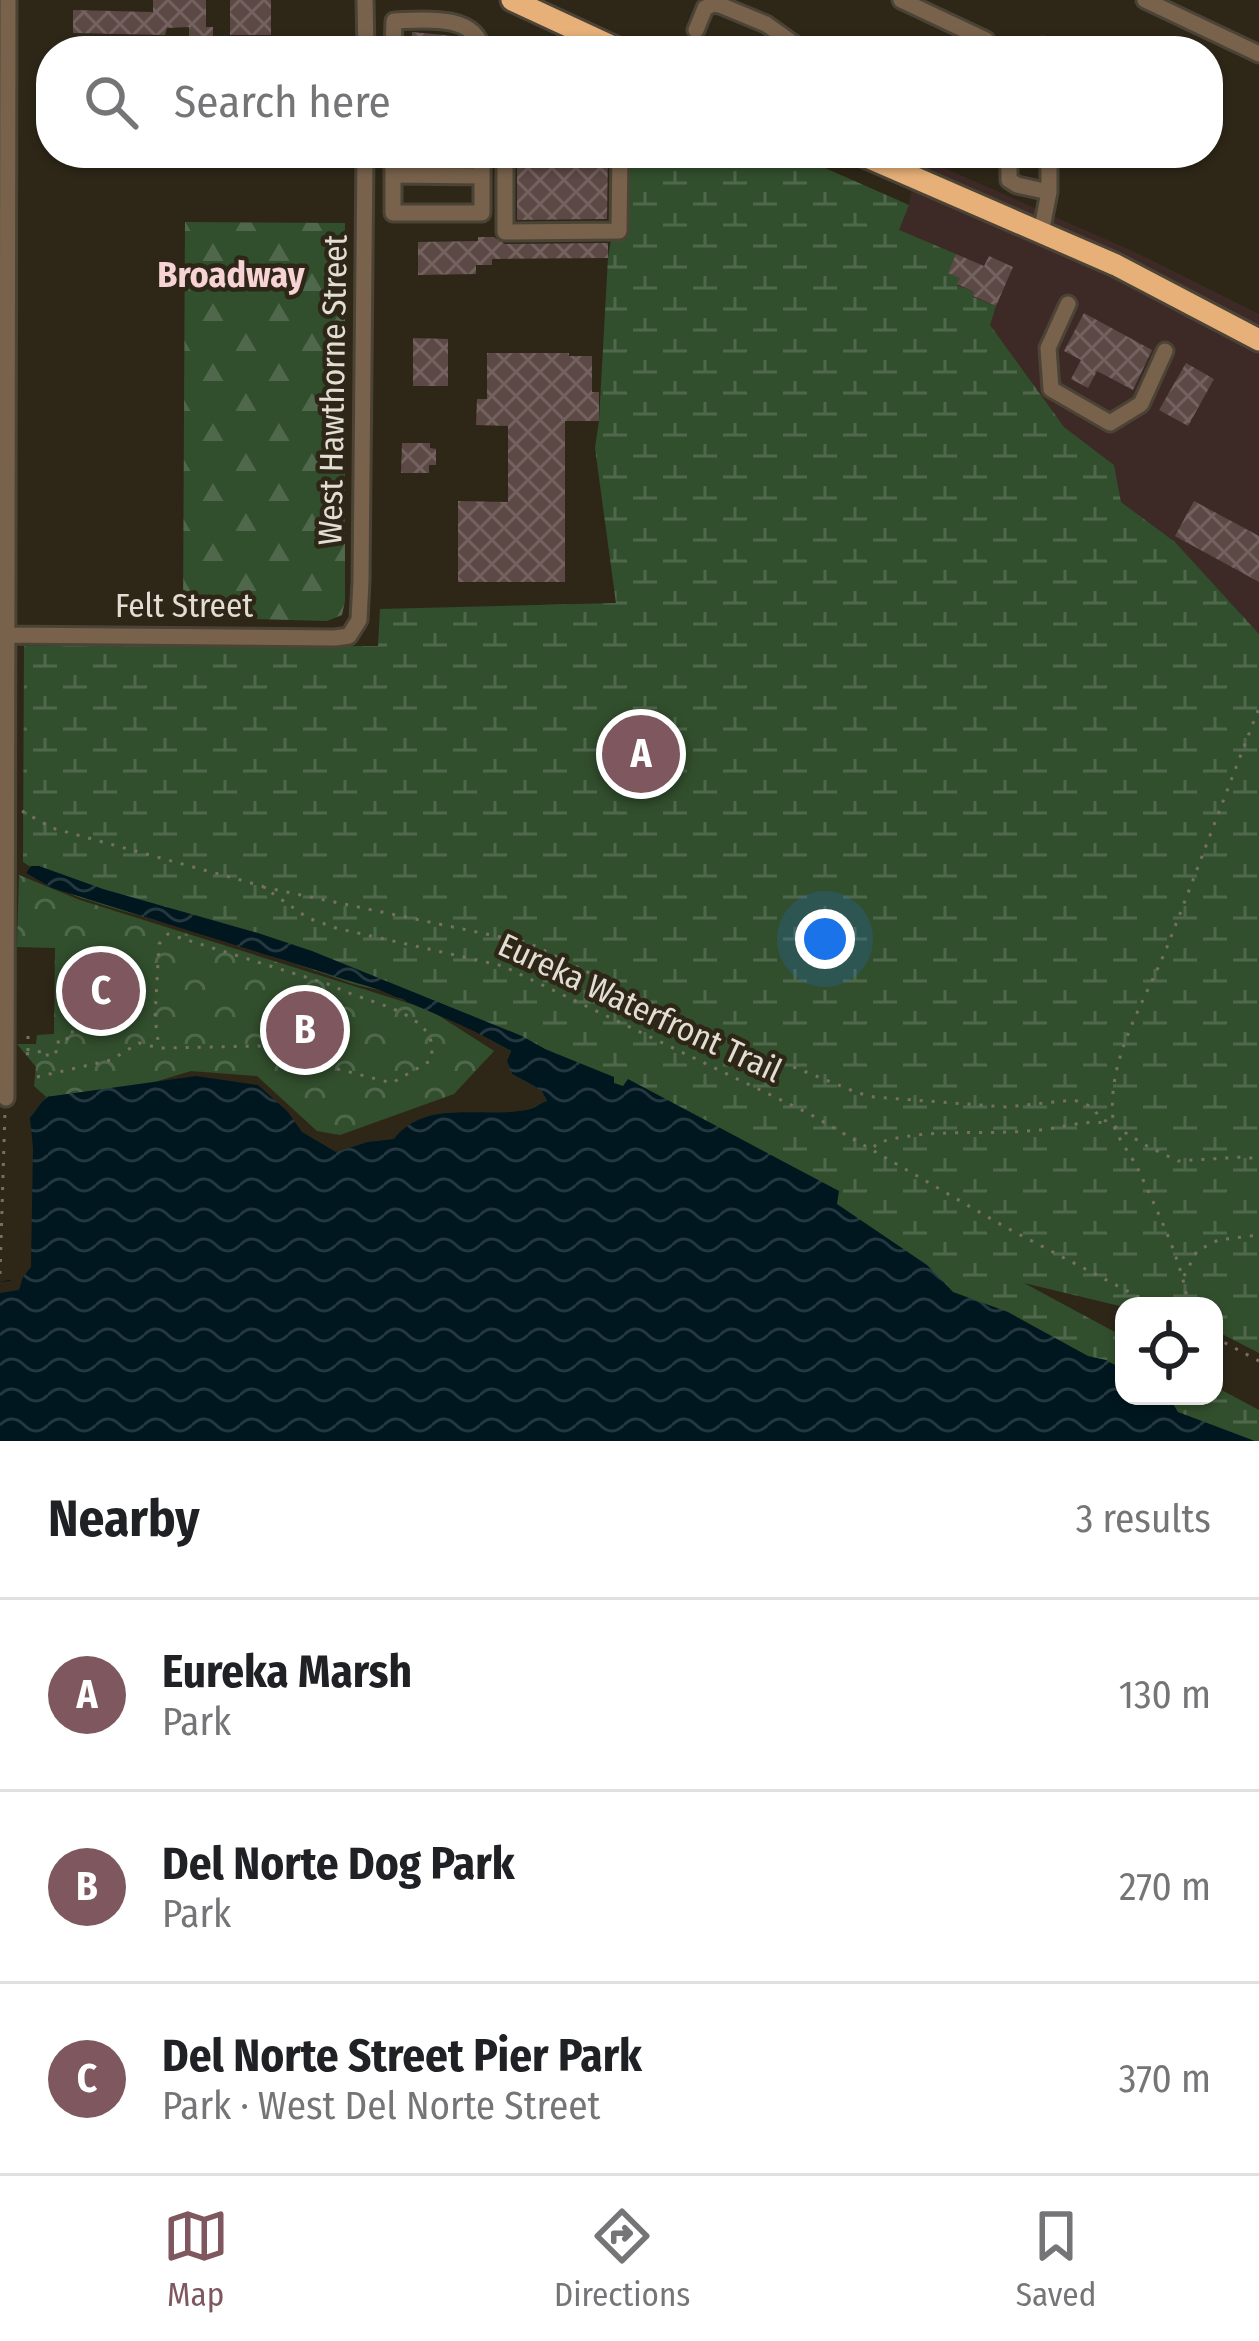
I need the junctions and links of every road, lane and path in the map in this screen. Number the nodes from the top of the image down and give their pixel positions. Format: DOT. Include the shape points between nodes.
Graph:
graph roads {
  1 [pos="8,0"];
  2 [pos="365,0"];
  3 [pos="512,0"];
  4 [pos="901,0"];
  5 [pos="1149,1"];
  6 [pos="697,30"];
  7 [pos="366,36"];
  8 [pos="394,36"];
  9 [pos="477,36"];
  10 [pos="590,36"];
  11 [pos="783,36"];
  12 [pos="978,36"];
  13 [pos="1222,36"];
  14 [pos="1223,37"];
  15 [pos="1259,54"];
  16 [pos="4,71"];
  17 [pos="365,168"];
  18 [pos="393,168"];
  19 [pos="482,168"];
  20 [pos="505,168"];
  21 [pos="620,168"];
  22 [pos="892,168"];
  23 [pos="1009,168"];
  24 [pos="1049,168"];
  25 [pos="393,175"];
  26 [pos="482,176"];
  27 [pos="1048,192"];
  28 [pos="1042,233"];
  29 [pos="1068,304"];
  30 [pos="1259,340"];
  31 [pos="1165,351"];
  32 [pos="357,627"];
  33 [pos="7,635"];
  34 [pos="1259,707"];
  35 [pos="4,805"];
  36 [pos="3,866"];
  37 [pos="262,886"];
  38 [pos="74,1031"];
  39 [pos="28,1036"];
  40 [pos="158,1048"];
  41 [pos="37,1076"];
  42 [pos="6,1098"];
  43 [pos="1113,1125"];
  44 [pos="872,1150"];
  45 [pos="1259,1159"];
  46 [pos="1259,1235"];
  47 [pos="0,1274"];
  48 [pos="1183,1278"];
  49 [pos="1139,1297"];
  50 [pos="1186,1297"];
  51 [pos="1223,1341"];
  52 [pos="1259,1360"];
  1 -- 16 [label="street"];
  2 -- 7 [label="street"];
  3 -- 10 [label="highway"];
  4 -- 12 [label="street"];
  5 -- 13 [label="street"];
  6 -- 11 [label="street" via="712,4"];
  8 -- 9 [label="street" via="394,21 438,19"];
  14 -- 15 [label="street"];
  16 -- 33 [label="street"];
  17 -- 32 [label="street, West Hawthorne Street"];
  18 -- 25 [label="street"];
  19 -- 26 [label="street"];
  20 -- 21 [label="street" via="505,232 619,231"];
  22 -- 28 [label="highway"];
  23 -- 27 [label="street" via="1017,185"];
  24 -- 27 [label="street"];
  25 -- 26 [label="street"];
  25 -- 26 [label="street" via="393,213 482,213"];
  27 -- 28 [label="street"];
  28 -- 30 [label="highway"];
  29 -- 31 [label="street" via="1048,348 1051,389 1110,423 1141,404"];
  32 -- 33 [label="street, Felt Street" via="335,638"];
  33 -- 35 [label="street"];
  34 -- 43 [label="path" via="1123,1043"];
  35 -- 36 [label="street"];
  35 -- 37 [label="path, Eureka Waterfront Trail" via="74,835"];
  36 -- 42 [label="street"];
  37 -- 43 [label="path" via="529,943 712,1034 858,1093 1006,1108 1074,1100"];
  37 -- 44 [label="path, Eureka Waterfront Trail" via="308,919 525,976"];
  38 -- 39 [label="path" via="67,1031 68,1042 56,1042 56,1055 27,1053"];
  40 -- 40 [label="path" via="296,1050 392,1083 430,1061 433,1051 420,1024 401,1012 168,934 158,944"];
  40 -- 41 [label="path" via="139,1043 111,1060"];
  42 -- 47 [label="path"];
  43 -- 44 [label="path" via="916,1133"];
  43 -- 45 [label="path" via="1178,1161"];
  43 -- 48 [label="path"];
  44 -- 49 [label="path, Eureka Waterfront Trail"];
  46 -- 48 [label="path" via="1197,1251"];
  48 -- 50 [label="path"];
  51 -- 52 [label="path"];
}
